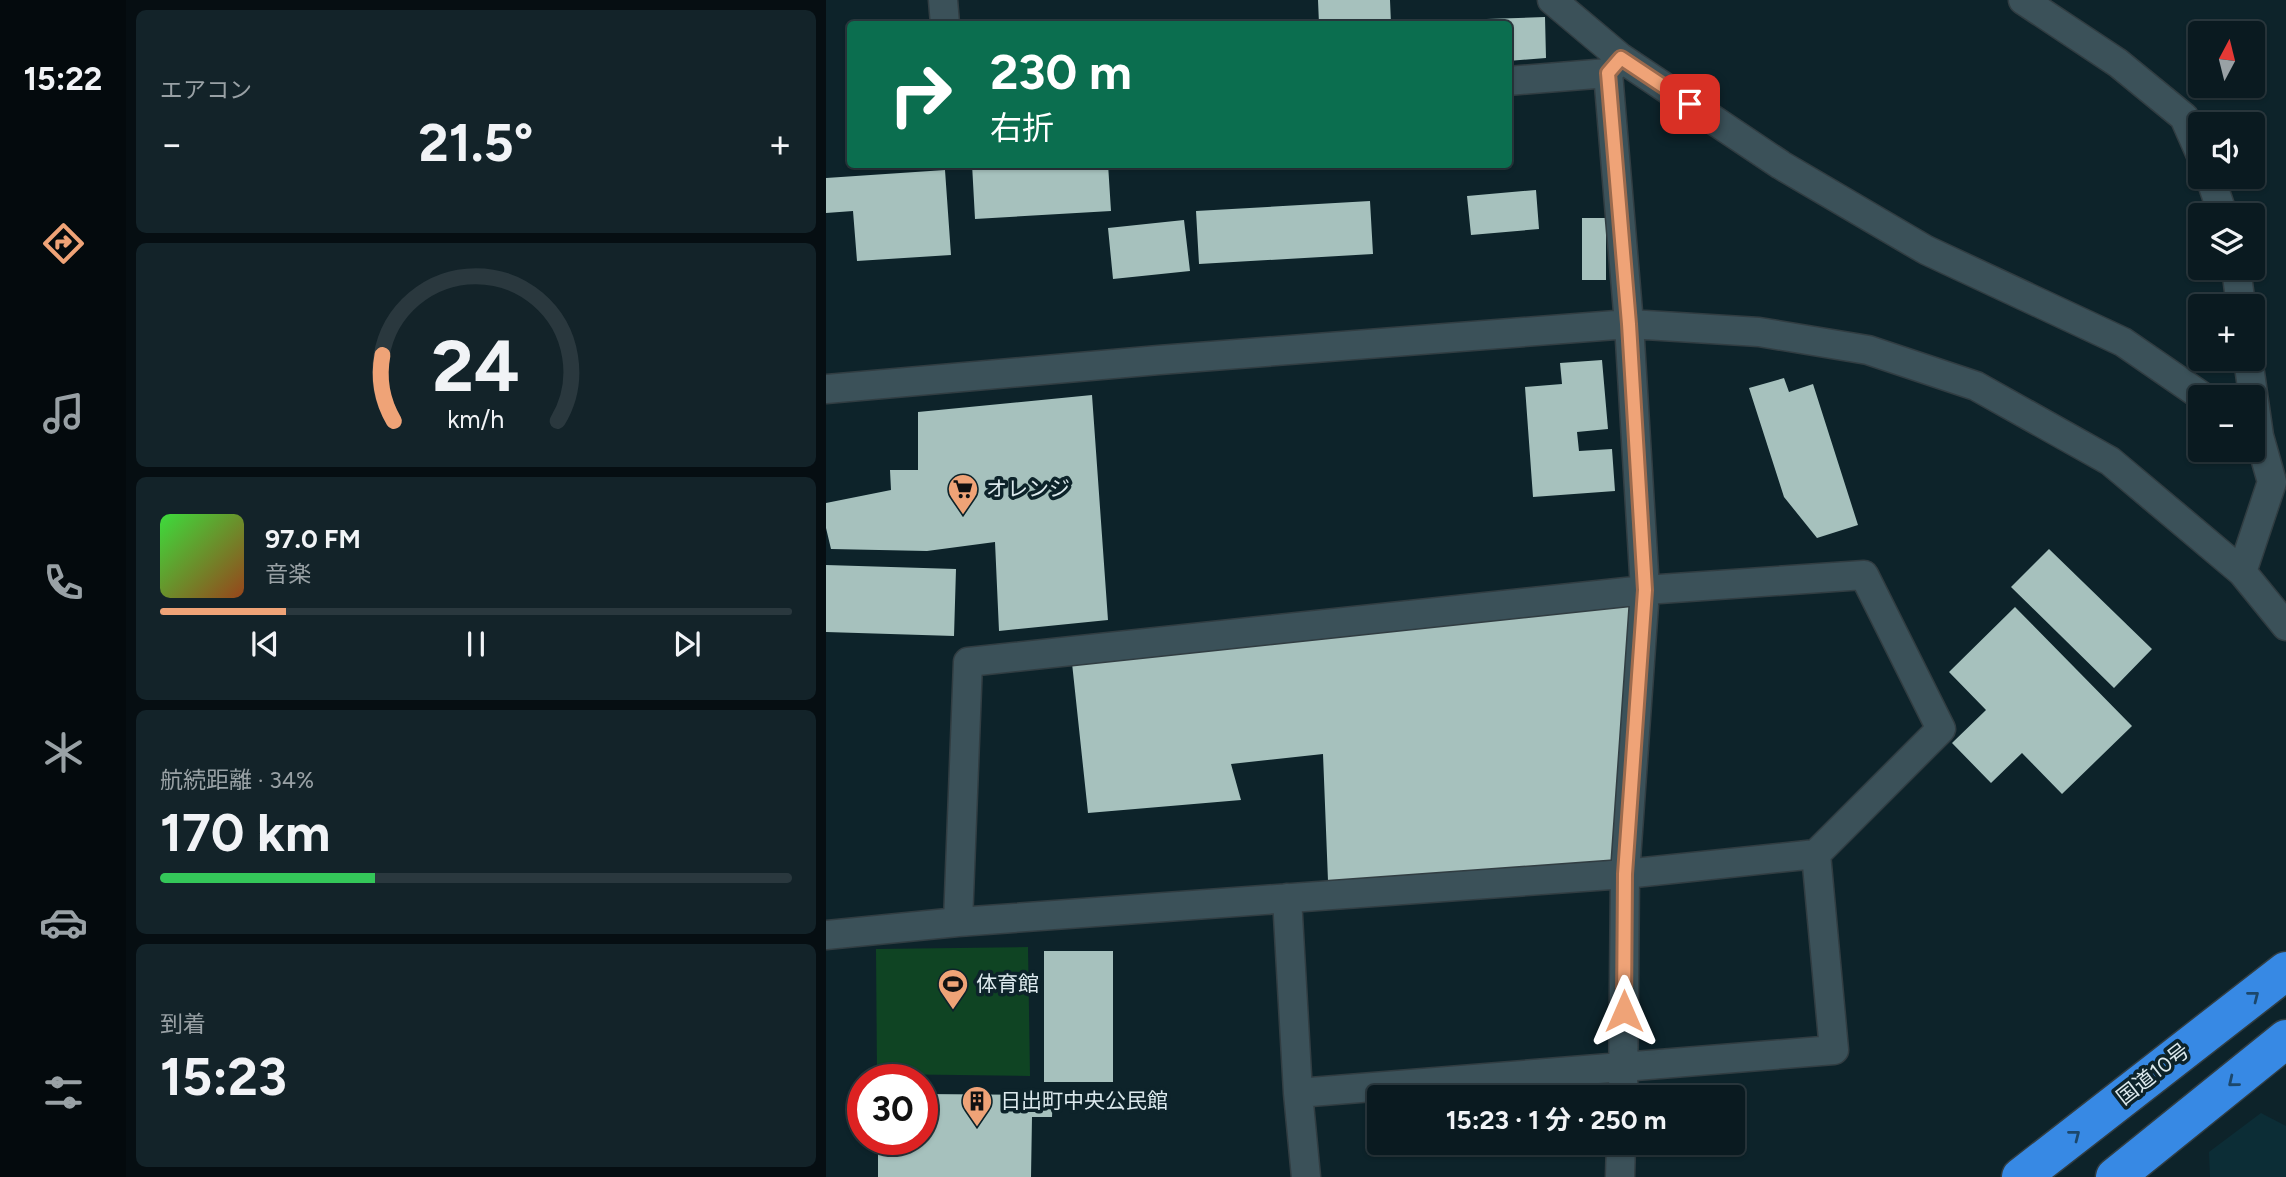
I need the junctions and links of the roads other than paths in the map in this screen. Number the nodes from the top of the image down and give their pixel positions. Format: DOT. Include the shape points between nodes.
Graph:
graph roads {
  1 [pos="943,0"];
  2 [pos="1552,0"];
  3 [pos="2023,0"];
  4 [pos="945,21"];
  5 [pos="1614,65"];
  6 [pos="1512,80"];
  7 [pos="2188,126"];
  8 [pos="1629,324"];
  9 [pos="2188,387"];
  10 [pos="826,389"];
  11 [pos="2265,461"];
  12 [pos="2242,572"];
  13 [pos="1645,590"];
  14 [pos="2286,626"];
  15 [pos="1816,854"];
  16 [pos="1625,874"];
  17 [pos="1287,898"];
  18 [pos="958,922"];
  19 [pos="826,935"];
  20 [pos="2286,971"];
  21 [pos="2286,1039"];
  22 [pos="1624,1066"];
  23 [pos="1623,1085"];
  24 [pos="1298,1093"];
  25 [pos="1621,1155"];
  26 [pos="1306,1177"];
  27 [pos="1620,1177"];
  28 [pos="2021,1177"];
  29 [pos="2115,1177"];
  1 -- 4 [label="street"];
  2 -- 5 [label="street"];
  3 -- 7 [label="street" via="2119,63 2184,117"];
  5 -- 6 [label="street"];
  5 -- 8 [label="street"];
  5 -- 9 [label="street" via="1913,243 2123,342"];
  8 -- 10 [label="street"];
  8 -- 12 [label="street" via="1759,332 1868,349 1976,386 2110,461"];
  8 -- 13 [label="street"];
  11 -- 12 [label="street" via="2272,482"];
  12 -- 14 [label="street"];
  13 -- 15 [label="street" via="1864,575 1941,729"];
  13 -- 16 [label="street"];
  13 -- 18 [label="street" via="968,662"];
  15 -- 16 [label="street"];
  15 -- 22 [label="street" via="1834,1050"];
  16 -- 17 [label="street"];
  16 -- 22 [label="street"];
  17 -- 18 [label="street"];
  17 -- 24 [label="street"];
  18 -- 19 [label="street"];
  28 -- 20 [label="highway, 国道10号, one-way"];
  21 -- 29 [label="highway, one-way"];
  22 -- 23 [label="street"];
  22 -- 24 [label="street"];
  24 -- 26 [label="street"];
  25 -- 27 [label="street"];
}
